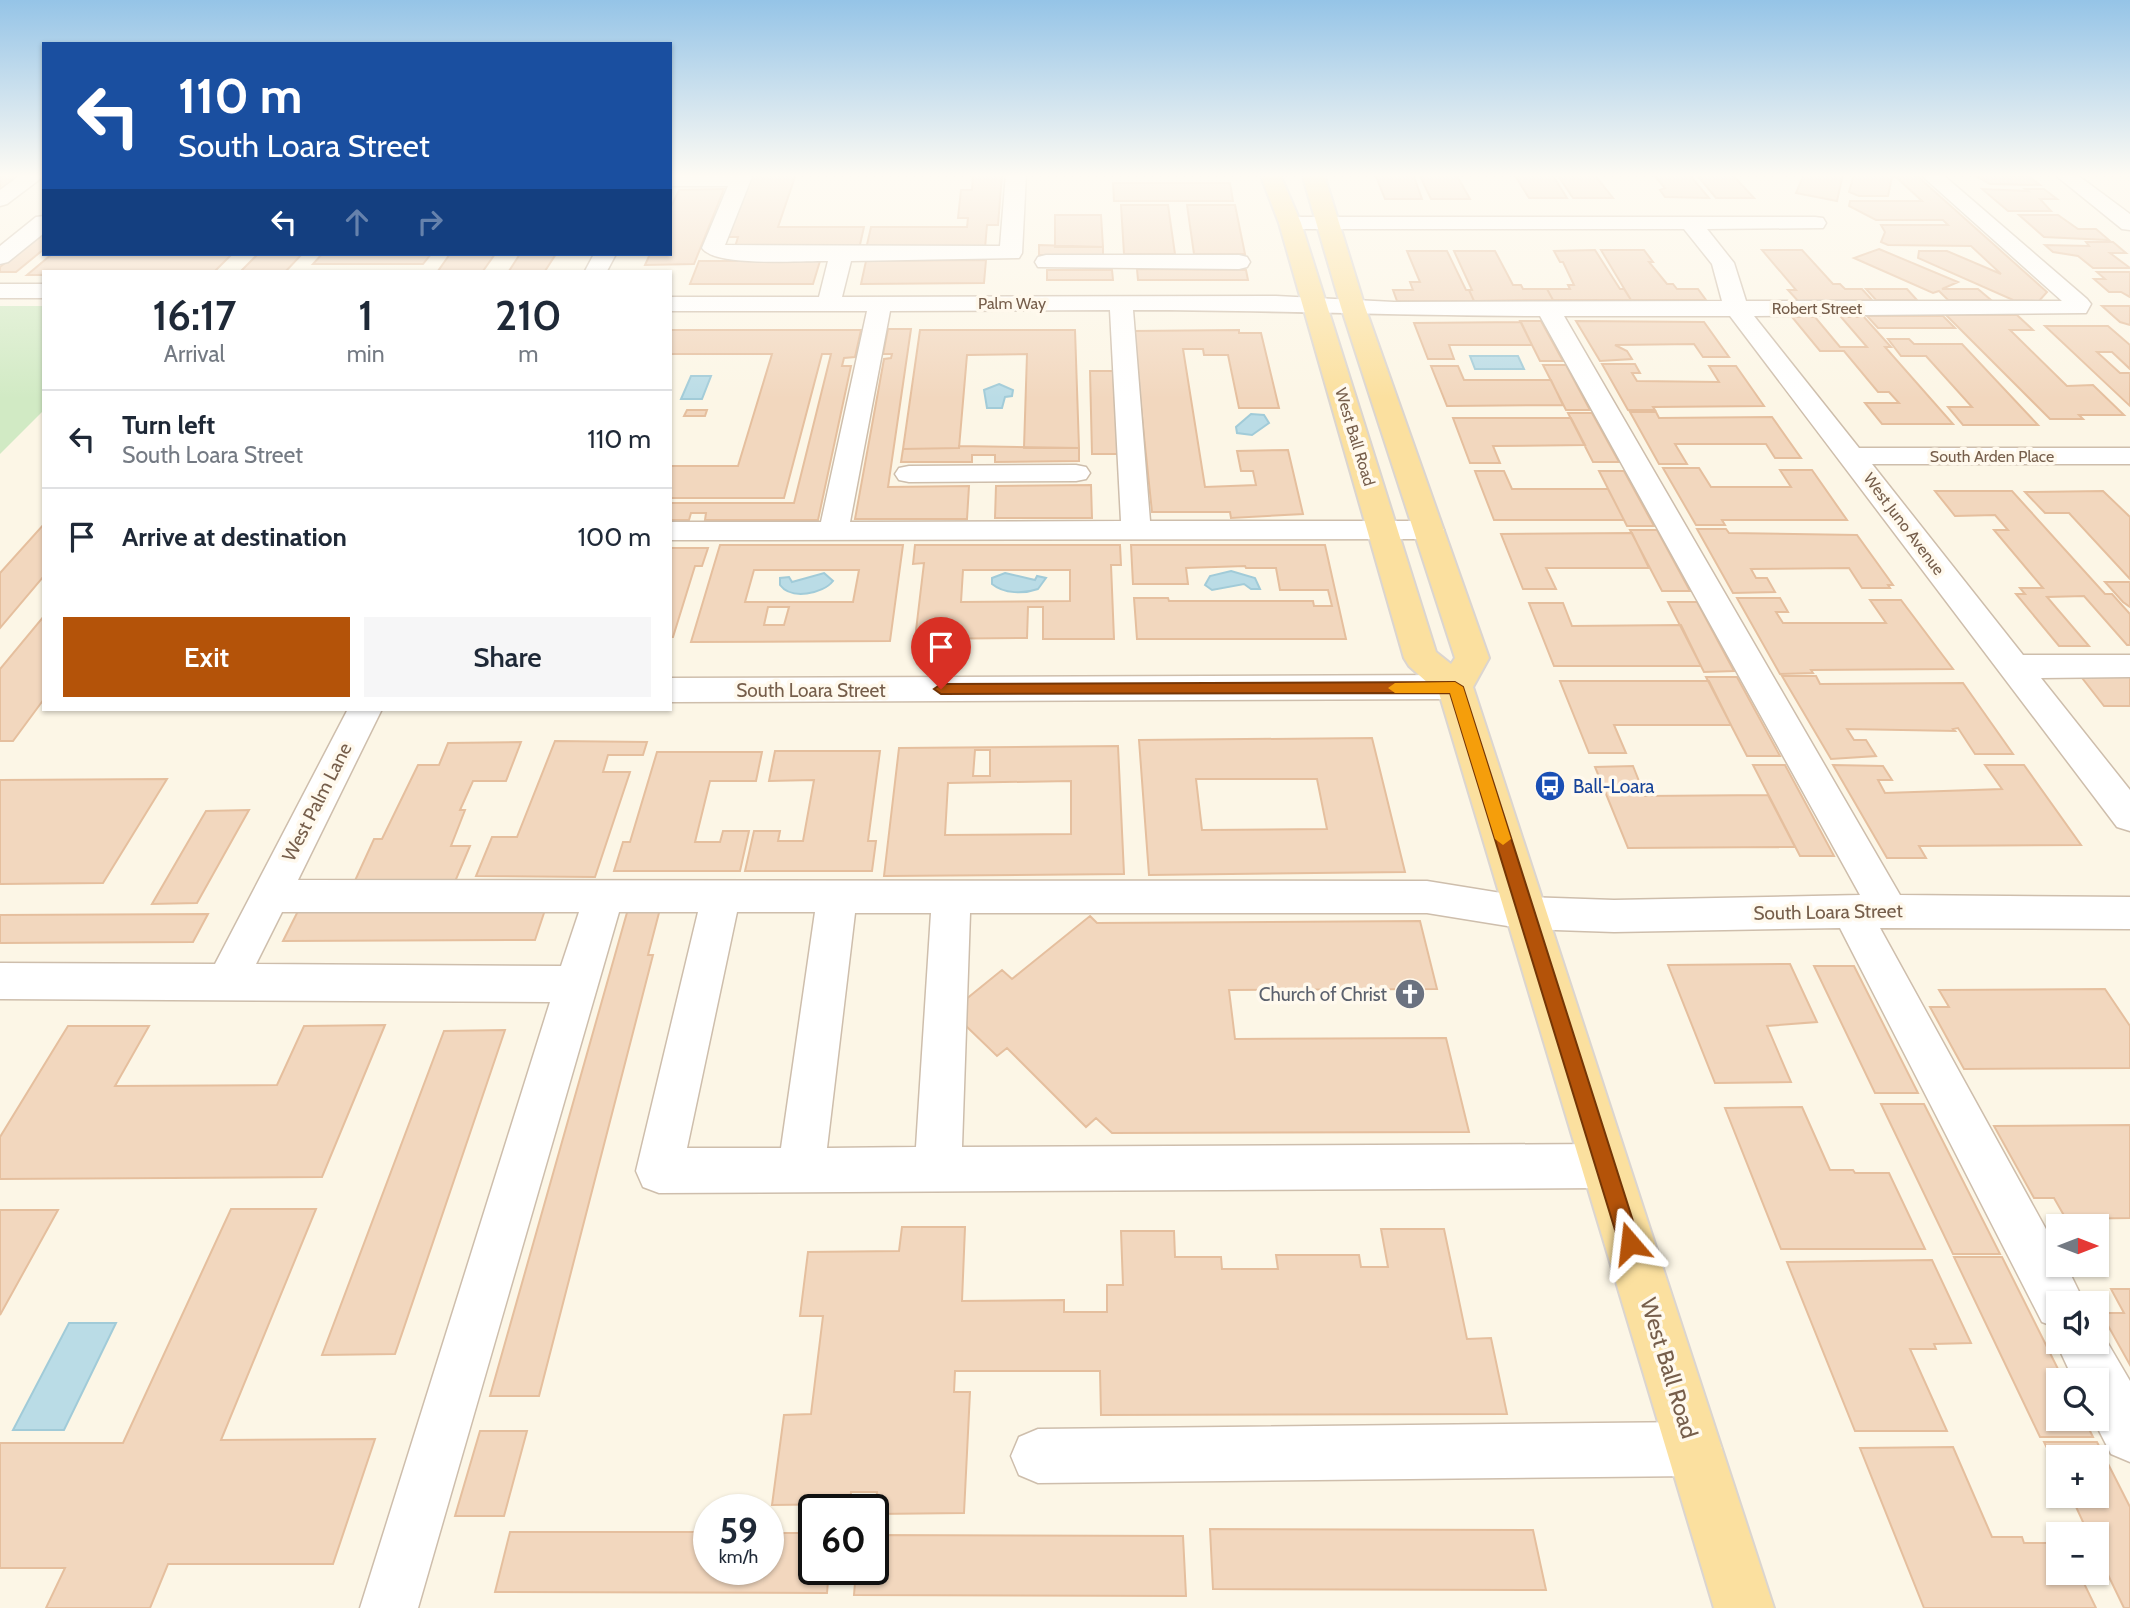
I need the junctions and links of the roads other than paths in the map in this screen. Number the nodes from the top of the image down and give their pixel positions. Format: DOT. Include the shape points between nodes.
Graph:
graph roads {
  1 [pos="715,249"];
  2 [pos="1011,249"];
  3 [pos="1298,249"];
  4 [pos="1335,249"];
  5 [pos="1712,249"];
  6 [pos="2016,249"];
  7 [pos="1011,253"];
  8 [pos="841,254"];
  9 [pos="1046,262"];
  10 [pos="1124,262"];
  11 [pos="1239,262"];
  12 [pos="0,291"];
  13 [pos="42,291"];
  14 [pos="829,303"];
  15 [pos="880,303"];
  16 [pos="1009,303"];
  17 [pos="1123,303"];
  18 [pos="672,304"];
  19 [pos="1315,304"];
  20 [pos="1353,307"];
  21 [pos="1736,308"];
  22 [pos="1548,309"];
  23 [pos="1853,456"];
  24 [pos="2130,456"];
  25 [pos="1076,473"];
  26 [pos="909,474"];
  27 [pos="982,502"];
  28 [pos="834,529"];
  29 [pos="1136,530"];
  30 [pos="1429,530"];
  31 [pos="672,531"];
  32 [pos="1383,531"];
  33 [pos="2130,666"];
  34 [pos="2012,667"];
  35 [pos="1455,687"];
  36 [pos="672,690"];
  37 [pos="364,711"];
  38 [pos="2130,817"];
  39 [pos="269,896"];
  40 [pos="604,896"];
  41 [pos="721,896"];
  42 [pos="836,896"];
  43 [pos="951,899"];
  44 [pos="1870,911"];
  45 [pos="1527,913"];
  46 [pos="2129,914"];
  47 [pos="0,981"];
  48 [pos="227,981"];
  49 [pos="576,984"];
  50 [pos="1605,1166"];
  51 [pos="801,1170"];
  52 [pos="938,1170"];
  53 [pos="2054,1291"];
  54 [pos="2087,1354"];
  55 [pos="2130,1435"];
  56 [pos="1695,1450"];
  57 [pos="1038,1457"];
  58 [pos="389,1608"];
  59 [pos="1744,1608"];
  1 -- 8 [label="street" via="725,253"];
  2 -- 7 [label="street"];
  3 -- 19 [label="main road, West Ball Road"];
  4 -- 20 [label="main road"];
  5 -- 21 [label="street, West Juno Avenue" via="1723,263"];
  6 -- 21 [label="street, Robert Street" via="2078,307"];
  7 -- 8 [label="street"];
  7 -- 16 [label="street"];
  8 -- 14 [label="street"];
  9 -- 10 [label="street"];
  10 -- 11 [label="street"];
  10 -- 17 [label="street"];
  12 -- 13 [label="street"];
  14 -- 15 [label="street, Palm Way"];
  14 -- 18 [label="street, Palm Way"];
  15 -- 16 [label="street, Palm Way"];
  15 -- 28 [label="street"];
  16 -- 17 [label="street, Palm Way"];
  17 -- 19 [label="street, Palm Way"];
  17 -- 29 [label="street"];
  19 -- 20 [label="street, Palm Way"];
  19 -- 32 [label="main road, West Ball Road"];
  20 -- 22 [label="street, Robert Street"];
  20 -- 30 [label="main road"];
  21 -- 22 [label="street, Robert Street"];
  21 -- 23 [label="street, West Juno Avenue"];
  22 -- 44 [label="street"];
  23 -- 24 [label="street, South Arden Place"];
  23 -- 34 [label="street, West Juno Avenue"];
  25 -- 27 [label="street"];
  26 -- 27 [label="street"];
  27 -- 28 [label="street"];
  27 -- 29 [label="street"];
  28 -- 31 [label="street"];
  29 -- 32 [label="street"];
  30 -- 32 [label="street"];
  30 -- 35 [label="main road" via="1472,658"];
  32 -- 35 [label="main road, West Ball Road" via="1421,658"];
  33 -- 34 [label="street"];
  34 -- 38 [label="street, West Juno Avenue"];
  35 -- 36 [label="street, South Loara Street"];
  35 -- 45 [label="main road, West Ball Road"];
  37 -- 39 [label="street, West Palm Lane"];
  39 -- 40 [label="street, South Loara Street"];
  39 -- 48 [label="street, West Palm Lane"];
  40 -- 41 [label="street, South Loara Street"];
  40 -- 49 [label="street"];
  41 -- 42 [label="street, South Loara Street"];
  41 -- 51 [label="street" via="659,1171"];
  42 -- 43 [label="street, South Loara Street"];
  42 -- 51 [label="street"];
  43 -- 45 [label="street, South Loara Street" via="1427,897"];
  43 -- 52 [label="street"];
  44 -- 45 [label="street, South Loara Street" via="1614,916"];
  44 -- 46 [label="street, South Loara Street"];
  44 -- 53 [label="street"];
  45 -- 50 [label="main road, West Ball Road"];
  47 -- 48 [label="street"];
  48 -- 49 [label="street"];
  49 -- 58 [label="street"];
  50 -- 52 [label="street"];
  50 -- 56 [label="main road, West Ball Road"];
  51 -- 52 [label="street"];
  54 -- 55 [label="street"];
  56 -- 57 [label="street"];
  56 -- 59 [label="main road, West Ball Road"];
}
